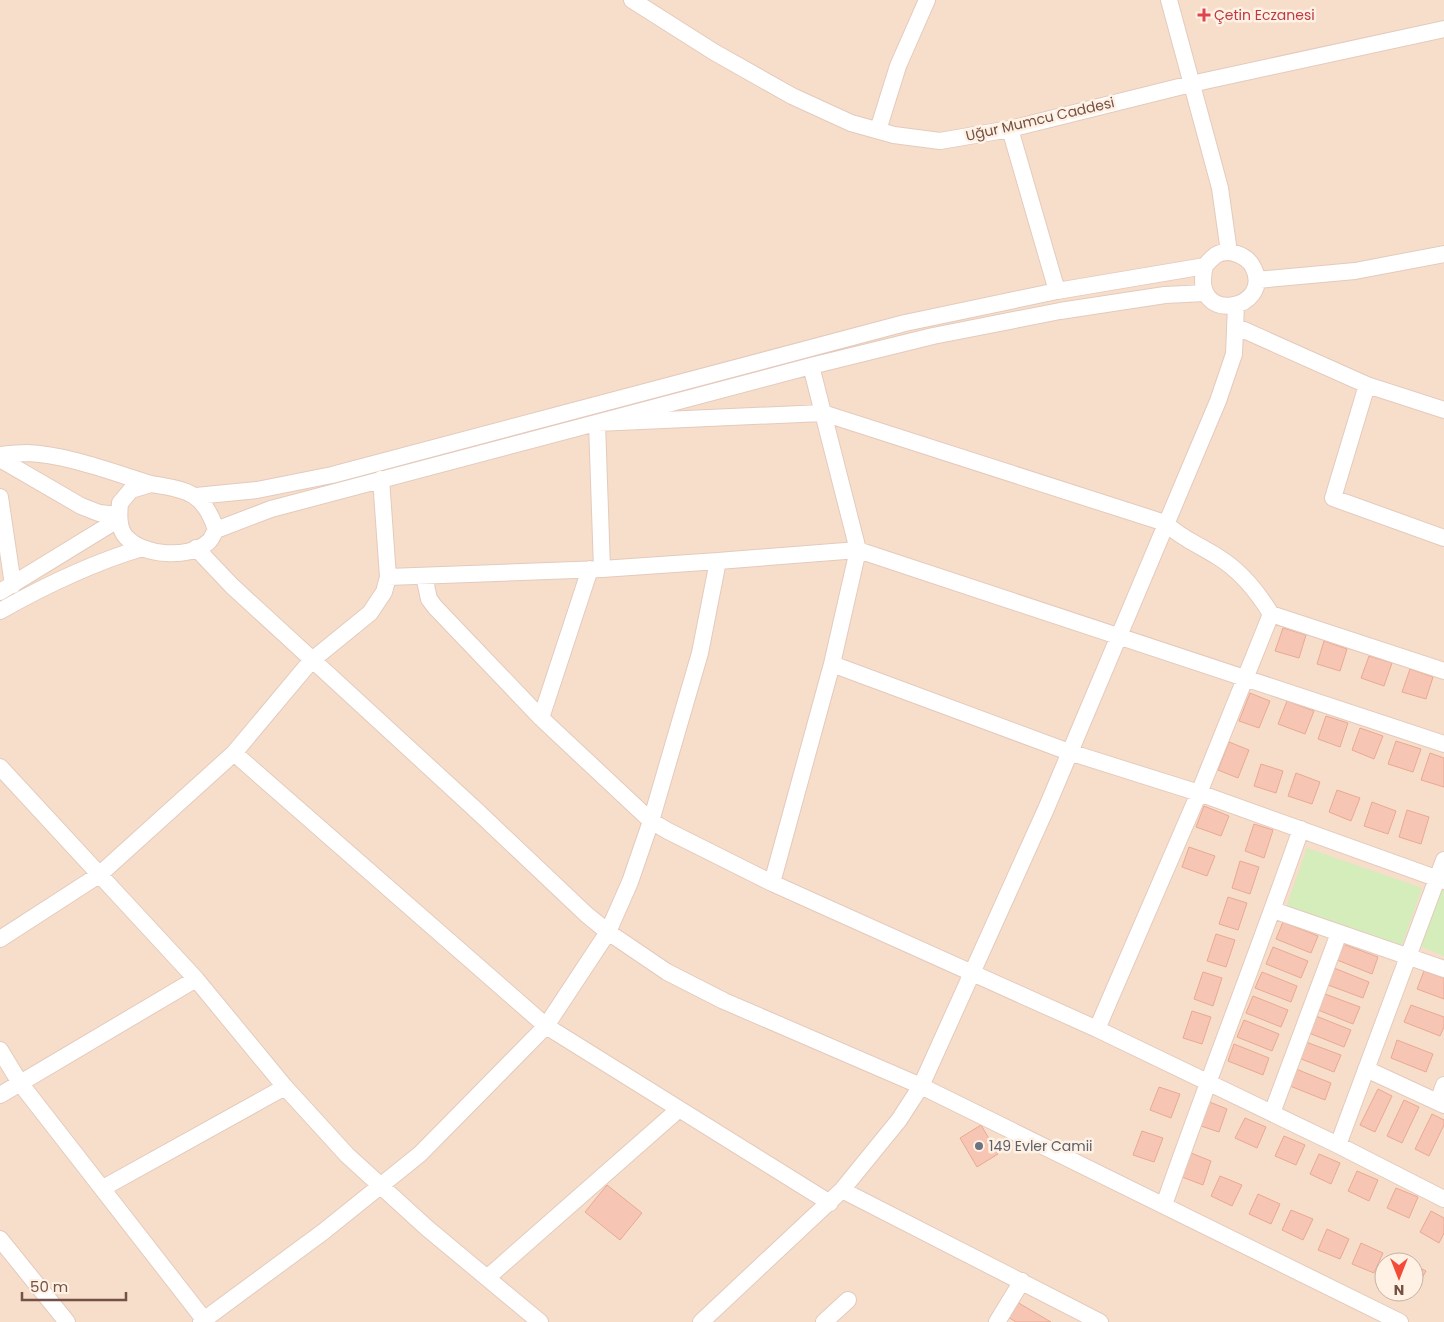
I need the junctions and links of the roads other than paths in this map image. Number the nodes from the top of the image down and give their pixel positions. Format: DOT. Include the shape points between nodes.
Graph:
graph roads {
  1 [pos="632,0"];
  2 [pos="928,0"];
  3 [pos="1169,0"];
  4 [pos="1444,28"];
  5 [pos="1191,84"];
  6 [pos="1010,129"];
  7 [pos="878,130"];
  8 [pos="1229,252"];
  9 [pos="1444,254"];
  10 [pos="1205,266"];
  11 [pos="1257,280"];
  12 [pos="1057,291"];
  13 [pos="1205,293"];
  14 [pos="1236,305"];
  15 [pos="1235,326"];
  16 [pos="811,366"];
  17 [pos="1367,385"];
  18 [pos="1444,410"];
  19 [pos="823,413"];
  20 [pos="597,424"];
  21 [pos="0,455"];
  22 [pos="0,459"];
  23 [pos="381,479"];
  24 [pos="151,484"];
  25 [pos="196,496"];
  26 [pos="0,497"];
  27 [pos="119,517"];
  28 [pos="1164,523"];
  29 [pos="216,530"];
  30 [pos="1444,538"];
  31 [pos="142,548"];
  32 [pos="196,548"];
  33 [pos="858,550"];
  34 [pos="718,561"];
  35 [pos="596,569"];
  36 [pos="424,576"];
  37 [pos="388,577"];
  38 [pos="7,589"];
  39 [pos="0,611"];
  40 [pos="1271,614"];
  41 [pos="1120,637"];
  42 [pos="312,661"];
  43 [pos="832,664"];
  44 [pos="1444,671"];
  45 [pos="1245,679"];
  46 [pos="541,718"];
  47 [pos="1444,744"];
  48 [pos="1069,752"];
  49 [pos="234,753"];
  50 [pos="0,767"];
  51 [pos="1199,793"];
  52 [pos="651,821"];
  53 [pos="1301,829"];
  54 [pos="1444,860"];
  55 [pos="99,876"];
  56 [pos="1441,880"];
  57 [pos="772,883"];
  58 [pos="1273,910"];
  59 [pos="608,932"];
  60 [pos="1339,933"];
  61 [pos="0,939"];
  62 [pos="1407,957"];
  63 [pos="1444,969"];
  64 [pos="971,973"];
  65 [pos="196,979"];
  66 [pos="546,1026"];
  67 [pos="1097,1029"];
  68 [pos="0,1050"];
  69 [pos="1366,1069"];
  70 [pos="1207,1082"];
  71 [pos="20,1083"];
  72 [pos="1444,1085"];
  73 [pos="921,1086"];
  74 [pos="285,1087"];
  75 [pos="0,1095"];
  76 [pos="1441,1103"];
  77 [pos="678,1110"];
  78 [pos="1272,1113"];
  79 [pos="1338,1144"];
  80 [pos="380,1187"];
  81 [pos="103,1188"];
  82 [pos="842,1190"];
  83 [pos="1444,1199"];
  84 [pos="830,1203"];
  85 [pos="1164,1205"];
  86 [pos="0,1239"];
  87 [pos="486,1278"];
  88 [pos="1022,1281"];
  89 [pos="848,1300"];
  90 [pos="528,1319"];
  91 [pos="1091,1320"];
  92 [pos="204,1321"];
  93 [pos="68,1322"];
  94 [pos="701,1322"];
  95 [pos="824,1322"];
  96 [pos="997,1322"];
  97 [pos="1400,1322"];
  1 -- 7 [label="street, Uğur Mumcu Caddesi" via="792,96 851,123"];
  2 -- 7 [label="street" via="898,66"];
  3 -- 5 [label="street"];
  4 -- 5 [label="street, Uğur Mumcu Caddesi"];
  5 -- 6 [label="street, Uğur Mumcu Caddesi"];
  5 -- 8 [label="street" via="1220,188"];
  6 -- 7 [label="street, Uğur Mumcu Caddesi" via="940,141"];
  6 -- 12 [label="street"];
  8 -- 10 [label="street" via="1215,256"];
  8 -- 11 [label="street" via="1243,256 1253,266"];
  9 -- 11 [label="street" via="1355,271"];
  10 -- 12 [label="street"];
  10 -- 13 [label="street" via="1201,280"];
  11 -- 14 [label="street" via="1253,293"];
  12 -- 25 [label="street" via="896,325 332,475 257,490"];
  13 -- 14 [label="street" via="1215,303 1229,307"];
  13 -- 16 [label="street" via="1166,295 1060,311 933,336"];
  14 -- 15 [label="street"];
  15 -- 17 [label="street"];
  15 -- 28 [label="street" via="1234,354 1218,401"];
  16 -- 19 [label="street"];
  16 -- 20 [label="street"];
  17 -- 18 [label="street"];
  17 -- 30 [label="street" via="1333,498"];
  19 -- 20 [label="street"];
  19 -- 28 [label="street"];
  19 -- 33 [label="street"];
  20 -- 23 [label="street"];
  20 -- 35 [label="street"];
  21 -- 24 [label="street" via="28,453 56,458"];
  22 -- 27 [label="street" via="81,506"];
  23 -- 29 [label="street" via="271,509"];
  23 -- 37 [label="street"];
  24 -- 25 [label="street" via="182,489"];
  24 -- 27 [label="street" via="131,490 120,503"];
  25 -- 29 [label="street" via="210,512"];
  26 -- 38 [label="street"];
  27 -- 31 [label="street" via="126,537"];
  27 -- 38 [label="street" via="82,544"];
  28 -- 40 [label="street" via="1178,536 1230,565 1254,588"];
  28 -- 41 [label="street"];
  29 -- 32 [label="street" via="208,543"];
  31 -- 32 [label="street" via="166,554"];
  31 -- 39 [label="street" via="48,584"];
  32 -- 42 [label="street"];
  33 -- 34 [label="street"];
  33 -- 41 [label="street"];
  33 -- 43 [label="street"];
  34 -- 35 [label="street"];
  34 -- 52 [label="street" via="700,653"];
  35 -- 36 [label="street"];
  35 -- 46 [label="street"];
  36 -- 37 [label="street"];
  36 -- 46 [label="street" via="429,599 435,607"];
  37 -- 42 [label="street" via="384,592 370,613"];
  40 -- 44 [label="street"];
  40 -- 45 [label="street"];
  41 -- 45 [label="street"];
  41 -- 48 [label="street"];
  42 -- 49 [label="street"];
  42 -- 59 [label="street"];
  43 -- 48 [label="street"];
  43 -- 57 [label="street"];
  45 -- 47 [label="street"];
  45 -- 51 [label="street"];
  46 -- 52 [label="street"];
  48 -- 51 [label="street"];
  48 -- 64 [label="street"];
  49 -- 55 [label="street"];
  49 -- 66 [label="street"];
  50 -- 55 [label="street"];
  51 -- 53 [label="street"];
  51 -- 67 [label="street"];
  52 -- 57 [label="street"];
  52 -- 59 [label="street"];
  53 -- 56 [label="street"];
  53 -- 58 [label="street"];
  54 -- 56 [label="street"];
  55 -- 61 [label="street"];
  55 -- 65 [label="street"];
  56 -- 62 [label="street"];
  57 -- 64 [label="street"];
  58 -- 60 [label="street"];
  58 -- 70 [label="street"];
  59 -- 66 [label="street"];
  59 -- 73 [label="street" via="667,972 724,1001"];
  60 -- 62 [label="street"];
  60 -- 78 [label="street"];
  62 -- 63 [label="street"];
  62 -- 69 [label="street"];
  64 -- 67 [label="street"];
  64 -- 73 [label="street"];
  65 -- 71 [label="street"];
  65 -- 74 [label="street"];
  66 -- 77 [label="street"];
  66 -- 80 [label="street" via="445,1130"];
  67 -- 70 [label="street"];
  68 -- 71 [label="street"];
  69 -- 76 [label="street"];
  69 -- 79 [label="street"];
  70 -- 78 [label="street"];
  70 -- 85 [label="street"];
  71 -- 75 [label="street"];
  71 -- 81 [label="street"];
  72 -- 76 [label="street"];
  73 -- 82 [label="street" via="899,1120"];
  73 -- 85 [label="street"];
  74 -- 80 [label="street"];
  74 -- 81 [label="street"];
  77 -- 84 [label="street"];
  77 -- 87 [label="street"];
  78 -- 79 [label="street"];
  79 -- 83 [label="street"];
  80 -- 87 [label="street"];
  80 -- 92 [label="street"];
  81 -- 92 [label="street"];
  82 -- 84 [label="street"];
  82 -- 88 [label="street"];
  84 -- 94 [label="street"];
  85 -- 97 [label="street"];
  86 -- 93 [label="street"];
  87 -- 90 [label="street"];
  88 -- 91 [label="street"];
  88 -- 96 [label="street"];
  89 -- 95 [label="street"];
}
